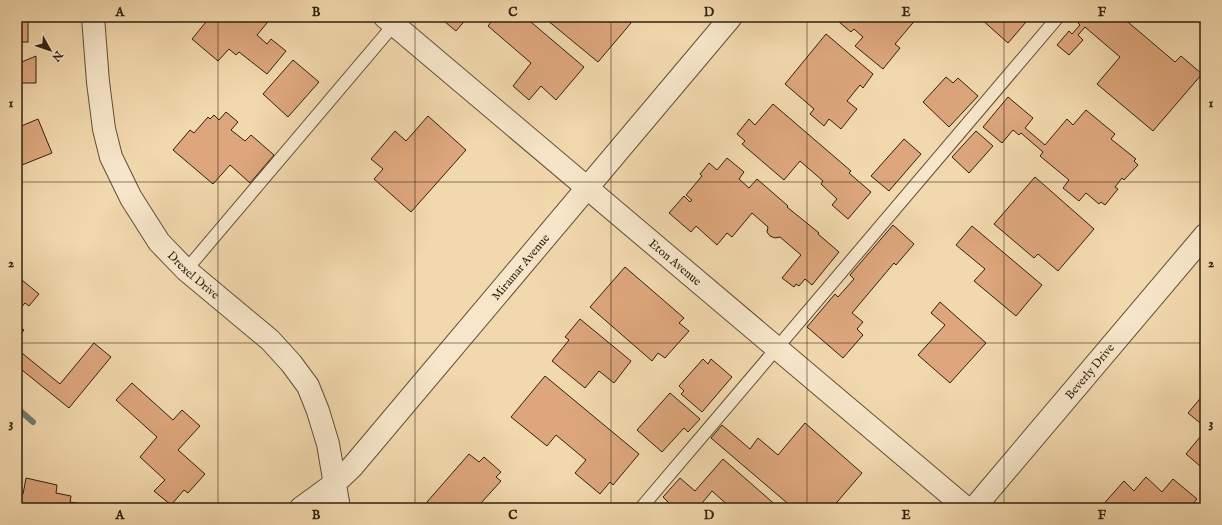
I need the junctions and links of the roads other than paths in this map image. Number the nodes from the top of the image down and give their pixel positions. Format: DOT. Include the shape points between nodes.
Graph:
graph roads {
  1 [pos="93,17"];
  2 [pos="731,17"];
  3 [pos="1058,17"];
  4 [pos="393,20"];
  5 [pos="587,188"];
  6 [pos="1205,235"];
  7 [pos="186,270"];
  8 [pos="777,348"];
  9 [pos="334,484"];
  10 [pos="301,508"];
  11 [pos="339,508"];
  12 [pos="641,508"];
  13 [pos="966,508"];
  14 [pos="974,508"];
  1 -- 7 [label="street, Drexel Drive" via="103,121 111,157 130,198 159,242"];
  2 -- 5 [label="street, Miramar Avenue"];
  3 -- 8 [label="lane"];
  4 -- 5 [label="street, Eton Avenue"];
  4 -- 7 [label="lane"];
  5 -- 8 [label="street, Eton Avenue"];
  5 -- 9 [label="street, Miramar Avenue" via="352,467"];
  6 -- 14 [label="street, Beverly Drive"];
  7 -- 9 [label="street, Drexel Drive" via="270,340 308,386 328,444"];
  8 -- 12 [label="lane"];
  8 -- 13 [label="street, Eton Avenue"];
  9 -- 10 [label="street, Miramar Avenue"];
  9 -- 11 [label="street, Drexel Drive"];
}
